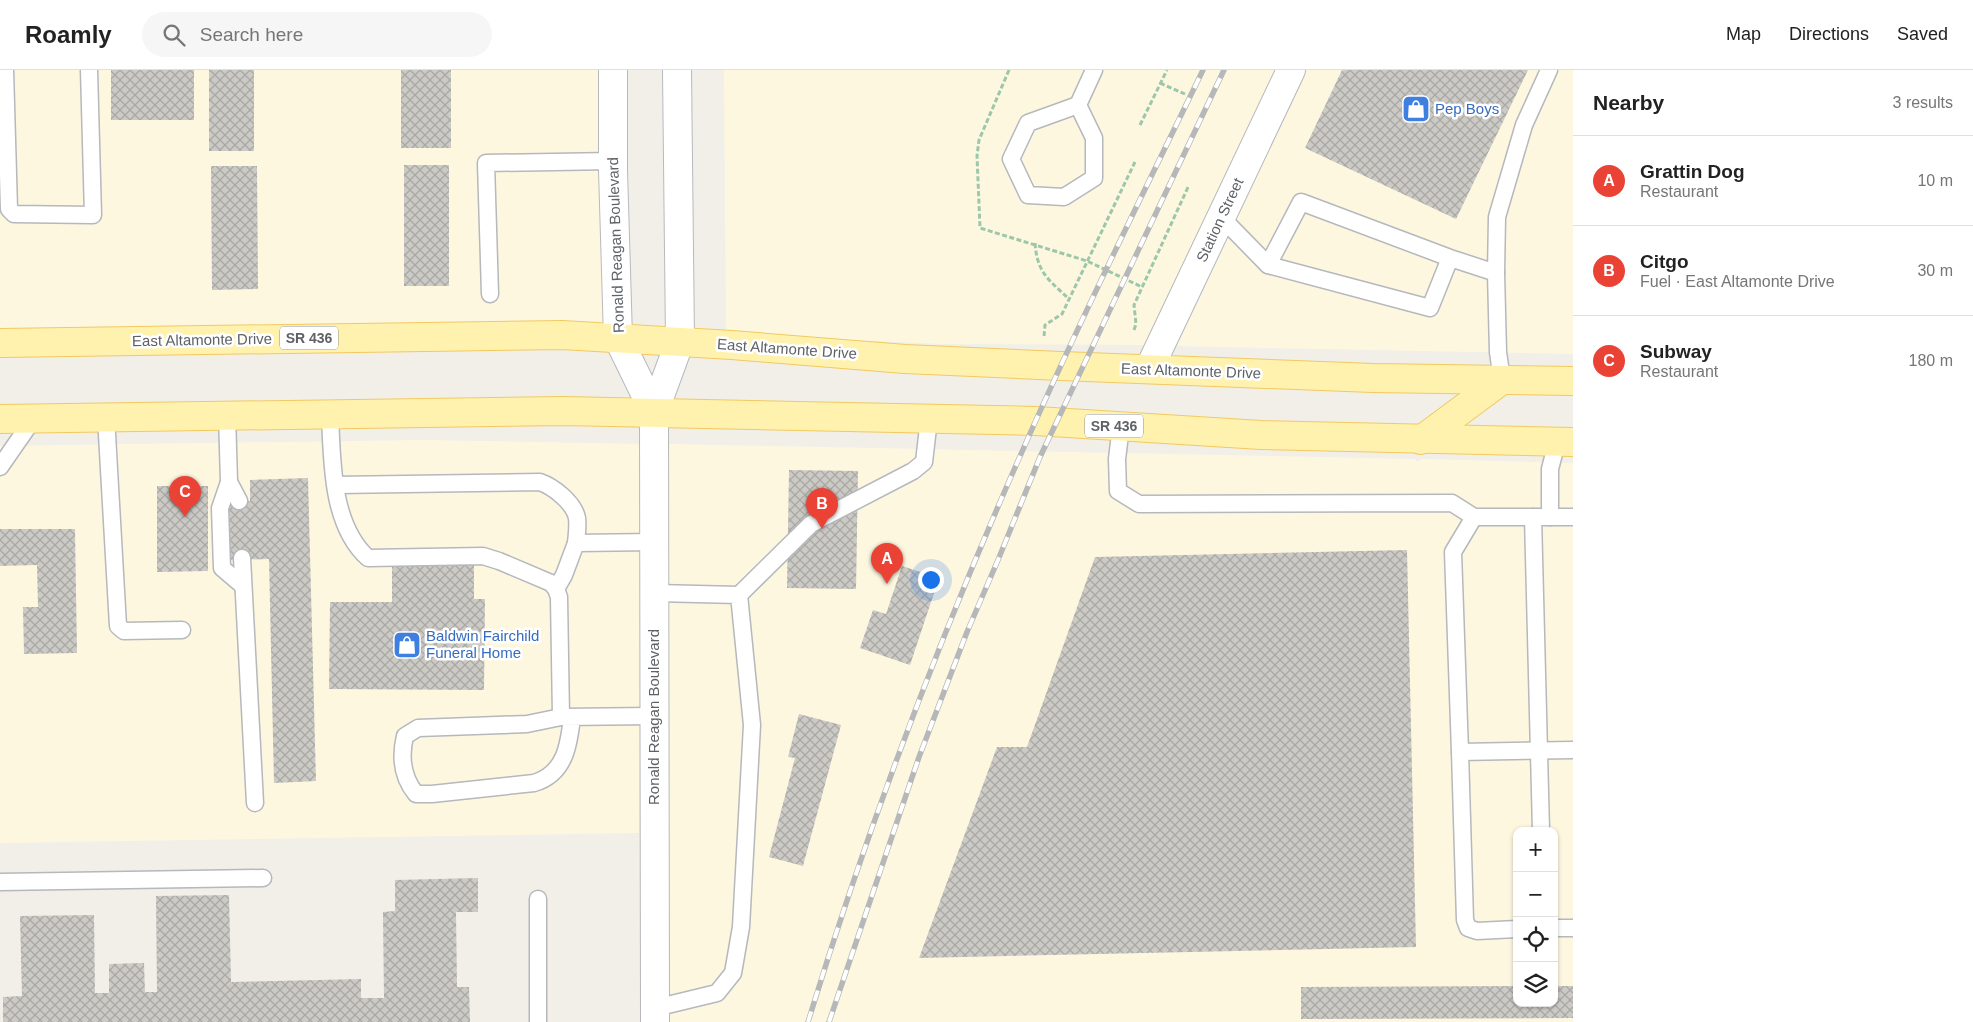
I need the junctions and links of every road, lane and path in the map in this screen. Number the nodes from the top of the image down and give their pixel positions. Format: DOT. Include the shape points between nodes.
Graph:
graph roads {
  1 [pos="5,70"];
  2 [pos="89,70"];
  3 [pos="613,70"];
  4 [pos="677,70"];
  5 [pos="1094,70"];
  6 [pos="1166,70"];
  7 [pos="1291,70"];
  8 [pos="1549,70"];
  9 [pos="1160,83"];
  10 [pos="1185,94"];
  11 [pos="1078,105"];
  12 [pos="1140,124"];
  13 [pos="613,161"];
  14 [pos="1135,162"];
  15 [pos="1189,185"];
  16 [pos="1221,218"];
  17 [pos="1035,244"];
  18 [pos="1450,258"];
  19 [pos="1268,265"];
  20 [pos="1496,273"];
  21 [pos="490,294"];
  22 [pos="1069,299"];
  23 [pos="1134,331"];
  24 [pos="1044,336"];
  25 [pos="618,338"];
  26 [pos="680,342"];
  27 [pos="0,343"];
  28 [pos="1149,369"];
  29 [pos="1502,380"];
  30 [pos="1573,381"];
  31 [pos="654,412"];
  32 [pos="330,414"];
  33 [pos="227,415"];
  34 [pos="106,417"];
  35 [pos="0,418"];
  36 [pos="34,418"];
  37 [pos="930,420"];
  38 [pos="1121,426"];
  39 [pos="1568,439"];
  40 [pos="1421,440"];
  41 [pos="0,467"];
  42 [pos="229,482"];
  43 [pos="336,485"];
  44 [pos="239,501"];
  45 [pos="1541,516"];
  46 [pos="1573,516"];
  47 [pos="1474,518"];
  48 [pos="576,542"];
  49 [pos="655,542"];
  50 [pos="242,558"];
  51 [pos="242,585"];
  52 [pos="556,588"];
  53 [pos="655,593"];
  54 [pos="739,594"];
  55 [pos="182,630"];
  56 [pos="654,716"];
  57 [pos="566,717"];
  58 [pos="1573,750"];
  59 [pos="1540,751"];
  60 [pos="1460,752"];
  61 [pos="255,803"];
  62 [pos="1541,827"];
  63 [pos="263,878"];
  64 [pos="0,882"];
  65 [pos="538,899"];
  66 [pos="1558,928"];
  67 [pos="1573,928"];
  68 [pos="1513,929"];
  69 [pos="655,1015"];
  70 [pos="538,1022"];
  1 -- 2 [label="lane" via="9,209 14,214 93,215"];
  3 -- 13 [label="street, Ronald Reagan Boulevard"];
  4 -- 26 [label="street, Ronald Reagan Boulevard"];
  5 -- 11 [label="lane"];
  6 -- 9 [label="path"];
  7 -- 16 [label="street, Station Street"];
  8 -- 20 [label="lane" via="1524,126 1497,216"];
  9 -- 10 [label="path"];
  9 -- 12 [label="path"];
  11 -- 11 [label="lane" via="1028,123 1011,159 1028,195 1064,198 1094,178 1094,138"];
  13 -- 21 [label="lane" via="486,163"];
  13 -- 25 [label="street, Ronald Reagan Boulevard"];
  14 -- 22 [label="path"];
  15 -- 23 [label="path" via="1134,305"];
  16 -- 19 [label="lane"];
  16 -- 28 [label="street, Station Street"];
  17 -- 22 [label="path" via="1042,274"];
  18 -- 19 [label="lane" via="1430,308"];
  18 -- 19 [label="lane" via="1301,202"];
  18 -- 20 [label="lane"];
  20 -- 29 [label="lane"];
  22 -- 24 [label="path" via="1062,314 1045,325"];
  25 -- 26 [label="main road, East Altamonte Drive / SR 436"];
  25 -- 27 [label="main road, East Altamonte Drive / SR 436" via="490,335"];
  25 -- 31 [label="street, Ronald Reagan Boulevard"];
  26 -- 28 [label="main road, East Altamonte Drive / SR 436" via="905,359"];
  26 -- 31 [label="street, Ronald Reagan Boulevard"];
  28 -- 29 [label="main road, East Altamonte Drive / SR 436"];
  29 -- 30 [label="main road, East Altamonte Drive / SR 436"];
  29 -- 40 [label="main road"];
  31 -- 32 [label="main road, SR 436"];
  31 -- 37 [label="main road, SR 436"];
  31 -- 49 [label="street, Ronald Reagan Boulevard"];
  32 -- 33 [label="main road, SR 436"];
  32 -- 43 [label="lane"];
  33 -- 34 [label="main road, SR 436"];
  33 -- 42 [label="lane"];
  34 -- 36 [label="main road, SR 436"];
  34 -- 55 [label="lane" via="118,626 124,631"];
  35 -- 36 [label="main road, SR 436"];
  36 -- 41 [label="lane"];
  37 -- 38 [label="main road, SR 436"];
  37 -- 54 [label="lane" via="924,462 914,471 812,524"];
  38 -- 40 [label="main road, SR 436"];
  38 -- 47 [label="lane" via="1118,490 1139,504 1452,503"];
  39 -- 40 [label="main road, SR 436"];
  39 -- 45 [label="lane" via="1550,469"];
  42 -- 44 [label="lane"];
  42 -- 51 [label="lane" via="220,508 222,568"];
  43 -- 48 [label="lane" via="540,482 561,493 577,516"];
  43 -- 52 [label="lane" via="342,517 353,542 368,558 483,556 537,576"];
  45 -- 46 [label="lane"];
  45 -- 47 [label="lane"];
  45 -- 59 [label="lane"];
  47 -- 60 [label="lane" via="1452,552"];
  48 -- 49 [label="lane"];
  48 -- 52 [label="lane"];
  49 -- 53 [label="street, Ronald Reagan Boulevard"];
  50 -- 51 [label="lane"];
  51 -- 61 [label="lane"];
  52 -- 57 [label="lane"];
  53 -- 54 [label="lane"];
  53 -- 56 [label="street, Ronald Reagan Boulevard"];
  54 -- 69 [label="lane" via="752,725 741,927 733,973 717,993"];
  56 -- 57 [label="lane"];
  56 -- 69 [label="street, Ronald Reagan Boulevard"];
  57 -- 57 [label="lane" via="527,724 418,728 405,736 402,747 403,769 408,784 416,794 432,794 546,779 569,744"];
  58 -- 59 [label="lane"];
  59 -- 60 [label="lane"];
  59 -- 62 [label="lane"];
  60 -- 68 [label="lane" via="1465,920 1468,928 1477,931"];
  63 -- 64 [label="lane"];
  65 -- 70 [label="lane"];
  66 -- 67 [label="lane"];
}
